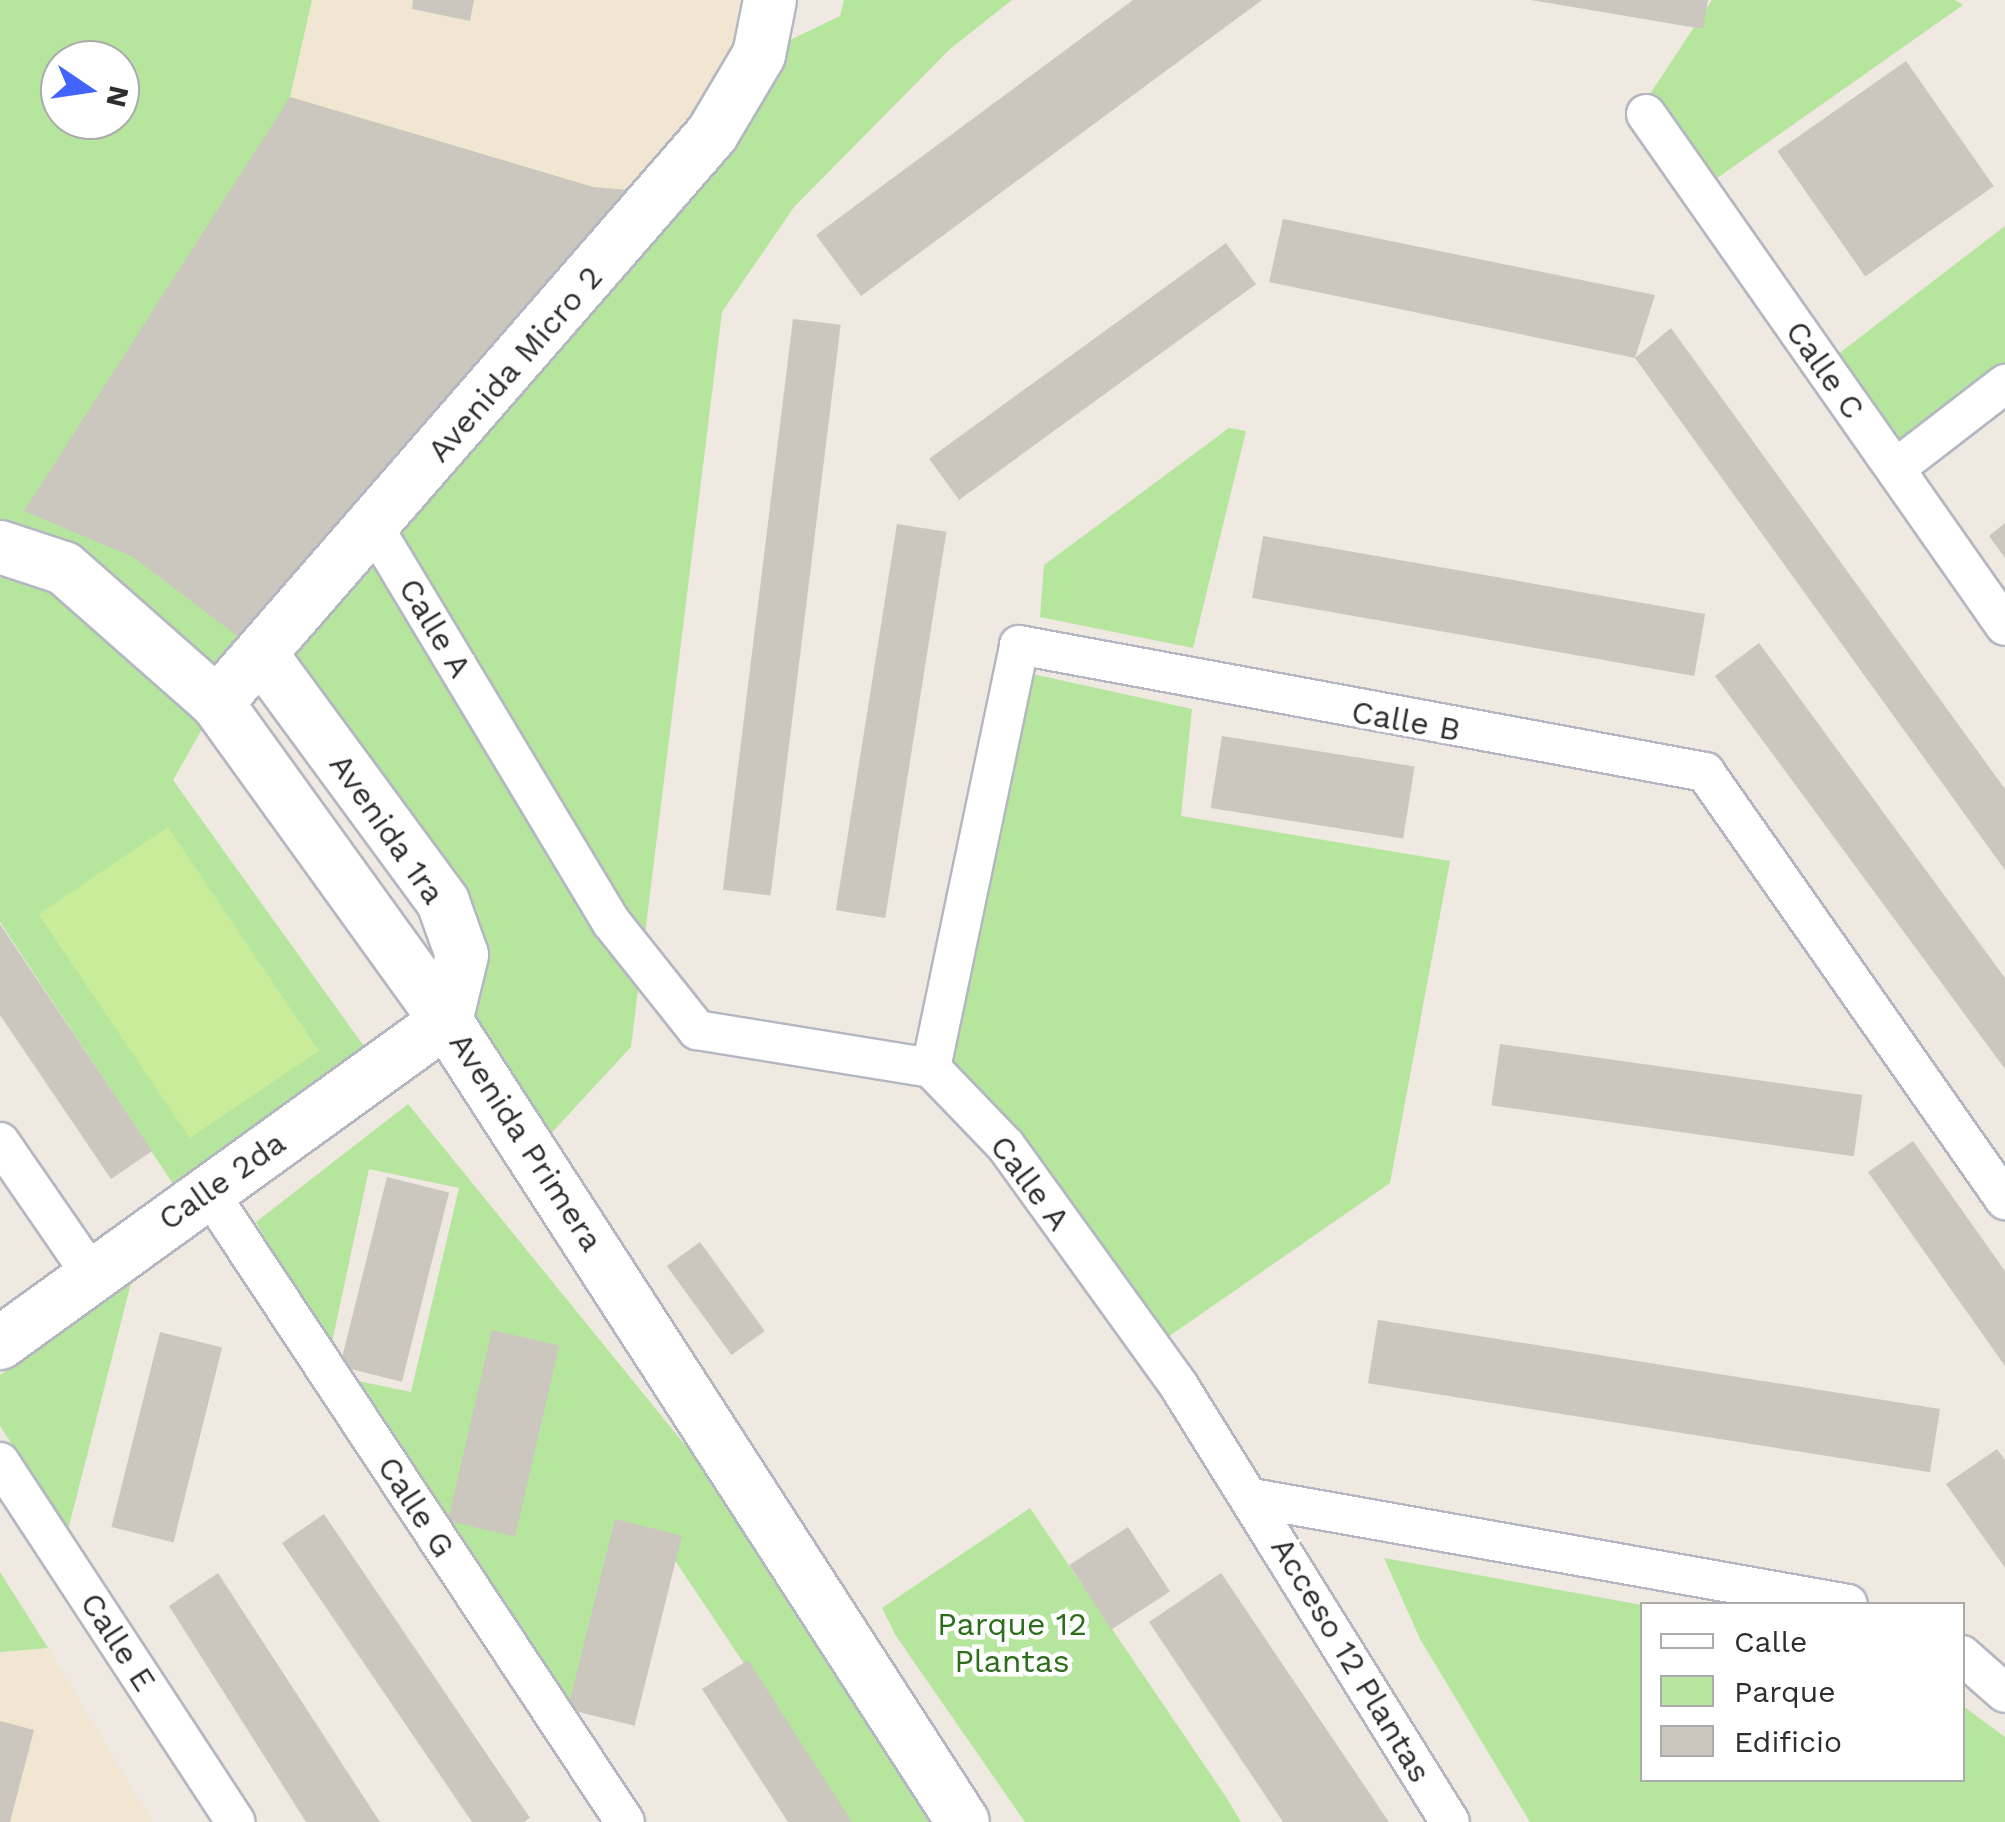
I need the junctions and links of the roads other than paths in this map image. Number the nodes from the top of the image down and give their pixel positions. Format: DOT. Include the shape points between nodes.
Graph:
graph roads {
  1 [pos="770,0"];
  2 [pos="1646,114"];
  3 [pos="2005,384"];
  4 [pos="1896,468"];
  5 [pos="372,524"];
  6 [pos="0,548"];
  7 [pos="2005,626"];
  8 [pos="262,654"];
  9 [pos="217,702"];
  10 [pos="446,1021"];
  11 [pos="931,1068"];
  12 [pos="0,1142"];
  13 [pos="208,1191"];
  14 [pos="2005,1200"];
  15 [pos="91,1274"];
  16 [pos="0,1343"];
  17 [pos="0,1462"];
  18 [pos="1252,1498"];
  19 [pos="1837,1602"];
  20 [pos="1965,1658"];
  21 [pos="2005,1693"];
  22 [pos="236,1822"];
  23 [pos="625,1822"];
  24 [pos="963,1822"];
  25 [pos="1450,1822"];
  1 -- 5 [label="street, Avenida Micro 2" via="759,55 712,134"];
  2 -- 4 [label="street, Calle C"];
  3 -- 4 [label="street"];
  4 -- 7 [label="street, Calle C"];
  5 -- 8 [label="street, Avenida Micro 2"];
  5 -- 11 [label="street, Calle A" via="612,923 697,1030"];
  6 -- 9 [label="street, Avenida Primera" via="64,568"];
  8 -- 9 [label="street, Avenida Micro 2"];
  8 -- 10 [label="street, Avenida 1ra" via="443,902 462,955"];
  9 -- 10 [label="street, Avenida Primera"];
  10 -- 13 [label="street, Calle 2da"];
  10 -- 24 [label="street, Avenida Primera"];
  11 -- 14 [label="street, Calle B" via="1019,645 1704,772"];
  11 -- 18 [label="street, Calle A" via="1006,1146"];
  12 -- 15 [label="street"];
  13 -- 15 [label="street, Calle 2da"];
  13 -- 23 [label="street, Calle G"];
  15 -- 16 [label="street, Calle 2da"];
  17 -- 22 [label="street, Calle E"];
  18 -- 19 [label="street"];
  18 -- 25 [label="street, Acceso 12 Plantas"];
  20 -- 21 [label="street"];
}
